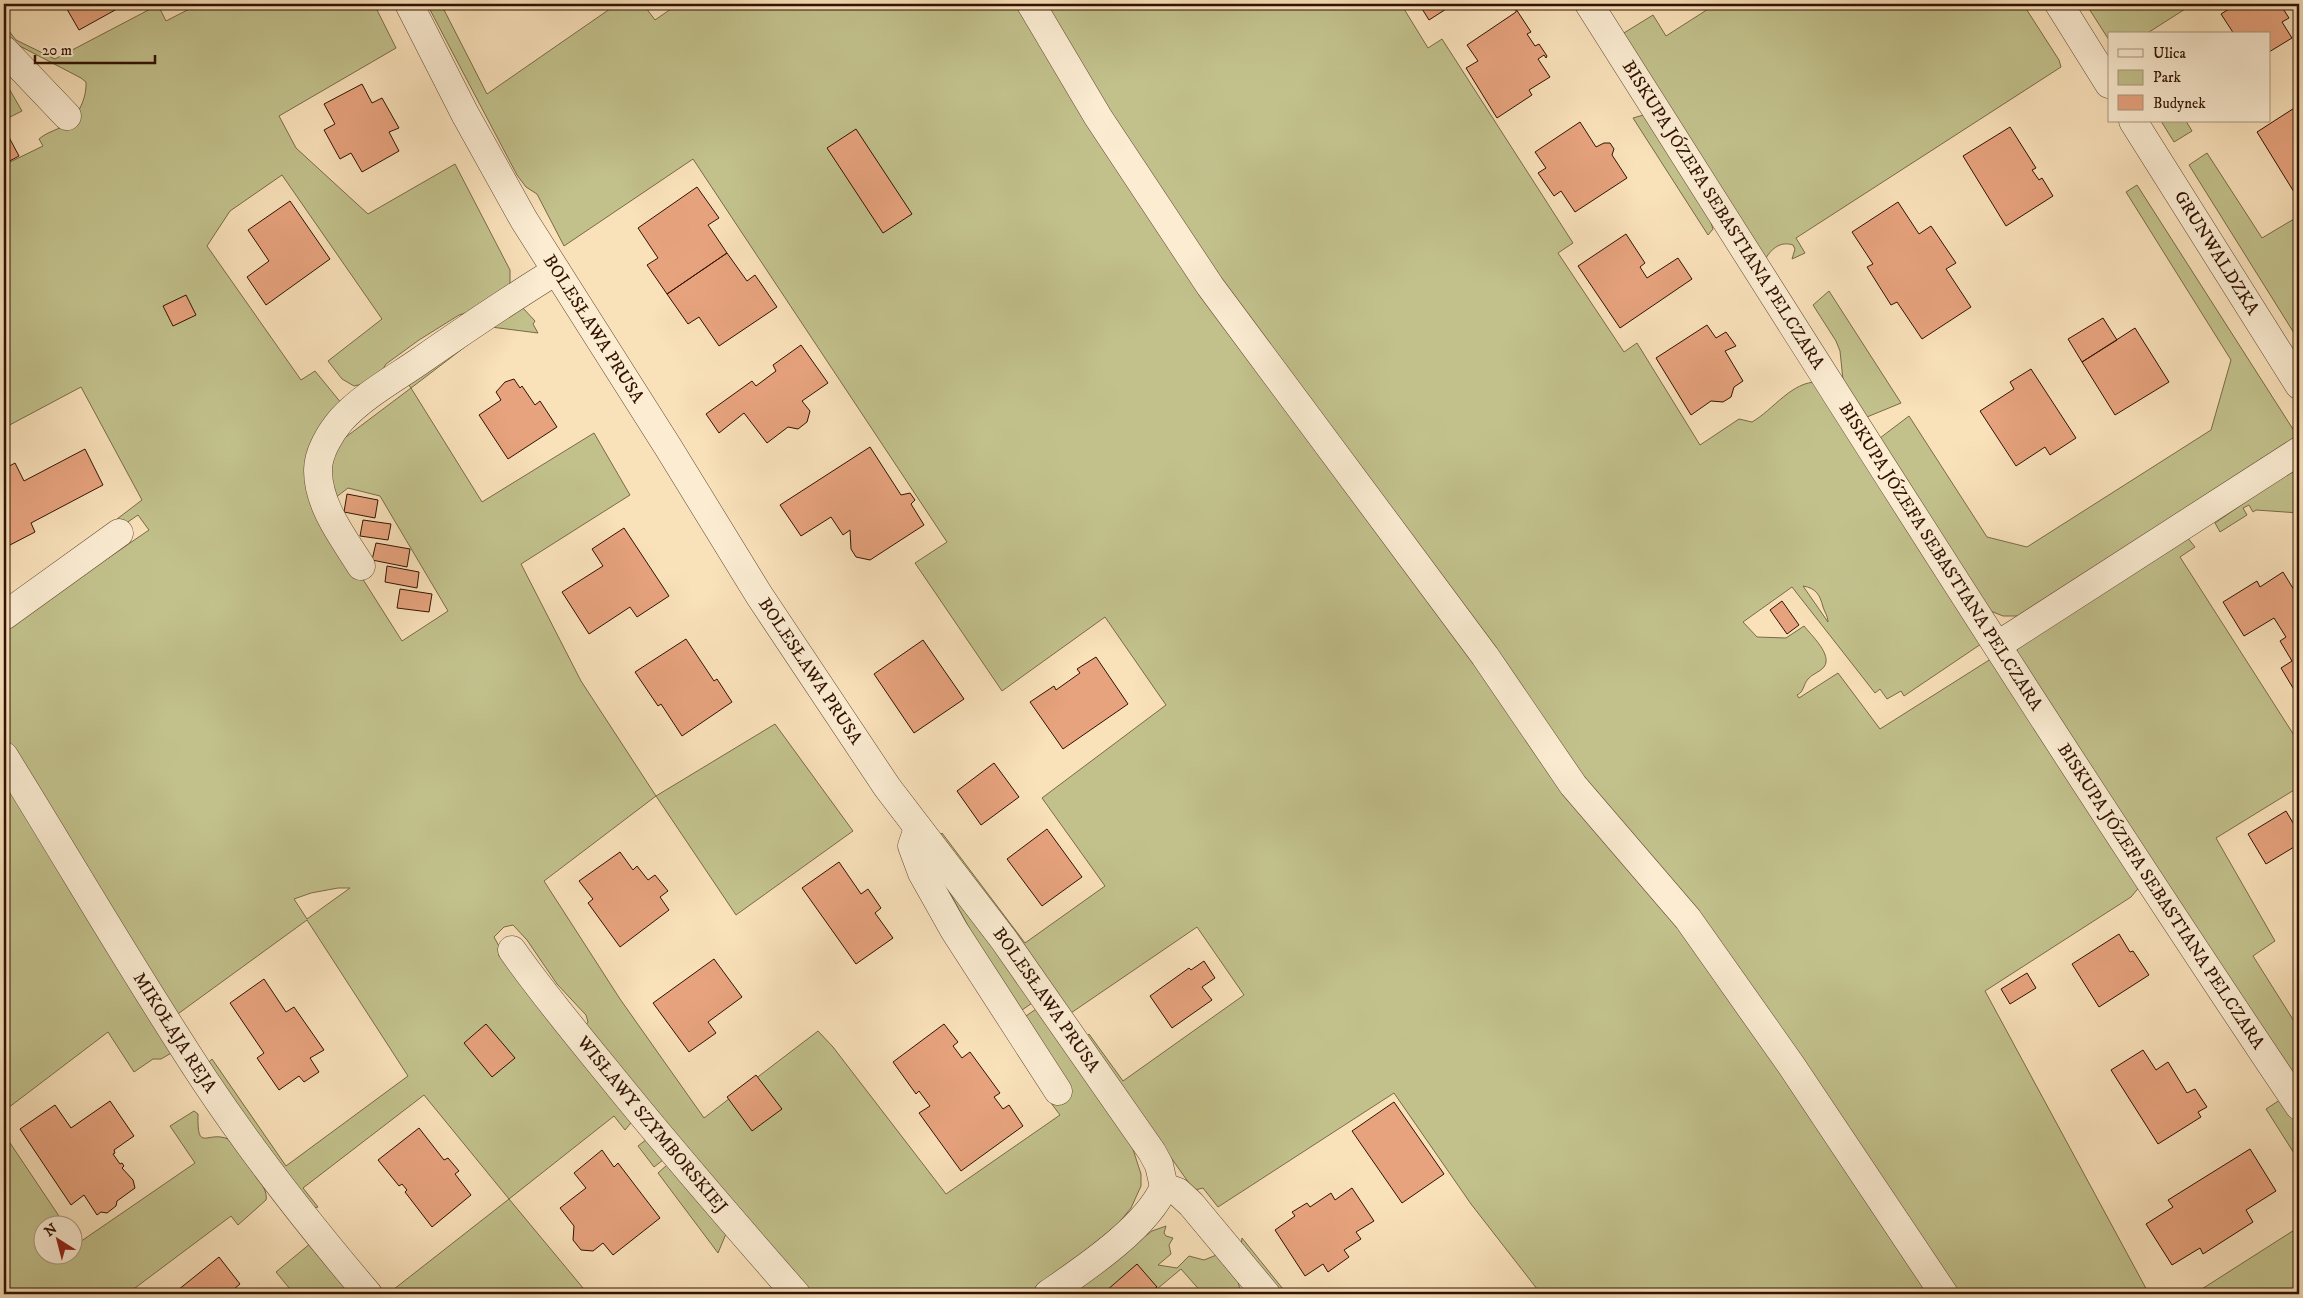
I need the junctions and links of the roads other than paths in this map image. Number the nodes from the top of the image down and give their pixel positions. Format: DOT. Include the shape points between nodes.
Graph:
graph roads {
  1 [pos="409,4"];
  2 [pos="1030,4"];
  3 [pos="1589,4"];
  4 [pos="2059,4"];
  5 [pos="4,50"];
  6 [pos="2108,82"];
  7 [pos="67,116"];
  8 [pos="2134,122"];
  9 [pos="556,271"];
  10 [pos="2299,385"];
  11 [pos="2299,451"];
  12 [pos="119,533"];
  13 [pos="361,566"];
  14 [pos="4,616"];
  15 [pos="1998,645"];
  16 [pos="4,756"];
  17 [pos="918,828"];
  18 [pos="512,950"];
  19 [pos="1058,1091"];
  20 [pos="2299,1106"];
  21 [pos="1164,1187"];
  22 [pos="368,1294"];
  23 [pos="796,1294"];
  24 [pos="1048,1294"];
  25 [pos="1266,1294"];
  26 [pos="1944,1294"];
  1 -- 9 [label="street, BOLESŁAWA PRUSA" via="508,194"];
  2 -- 26 [label="street" via="1098,117 1210,286 1485,656 1572,785 1688,919 1791,1065"];
  3 -- 15 [label="street, BISKUPA JÓZEFA SEBASTIANA PELCZARA"];
  4 -- 6 [label="street"];
  5 -- 7 [label="street"];
  8 -- 10 [label="street, GRUNWALDZKA"];
  9 -- 13 [label="street" via="516,294 389,383 353,409 335,427 319,461 320,489 330,516"];
  9 -- 17 [label="street, BOLESŁAWA PRUSA" via="759,594 887,787"];
  11 -- 15 [label="street"];
  12 -- 14 [label="street"];
  15 -- 20 [label="street, BISKUPA JÓZEFA SEBASTIANA PELCZARA"];
  16 -- 22 [label="street, MIKOŁAJA REJA" via="205,1081 276,1181"];
  17 -- 19 [label="street" via="912,846 922,873 954,930"];
  17 -- 21 [label="street, BOLESŁAWA PRUSA" via="1004,940 1152,1152"];
  18 -- 23 [label="street, WISŁAWY SZYMBORSKIEJ" via="623,1092"];
  21 -- 24 [label="street" via="1147,1215"];
  21 -- 25 [label="street" via="1178,1192 1192,1204"];
}
